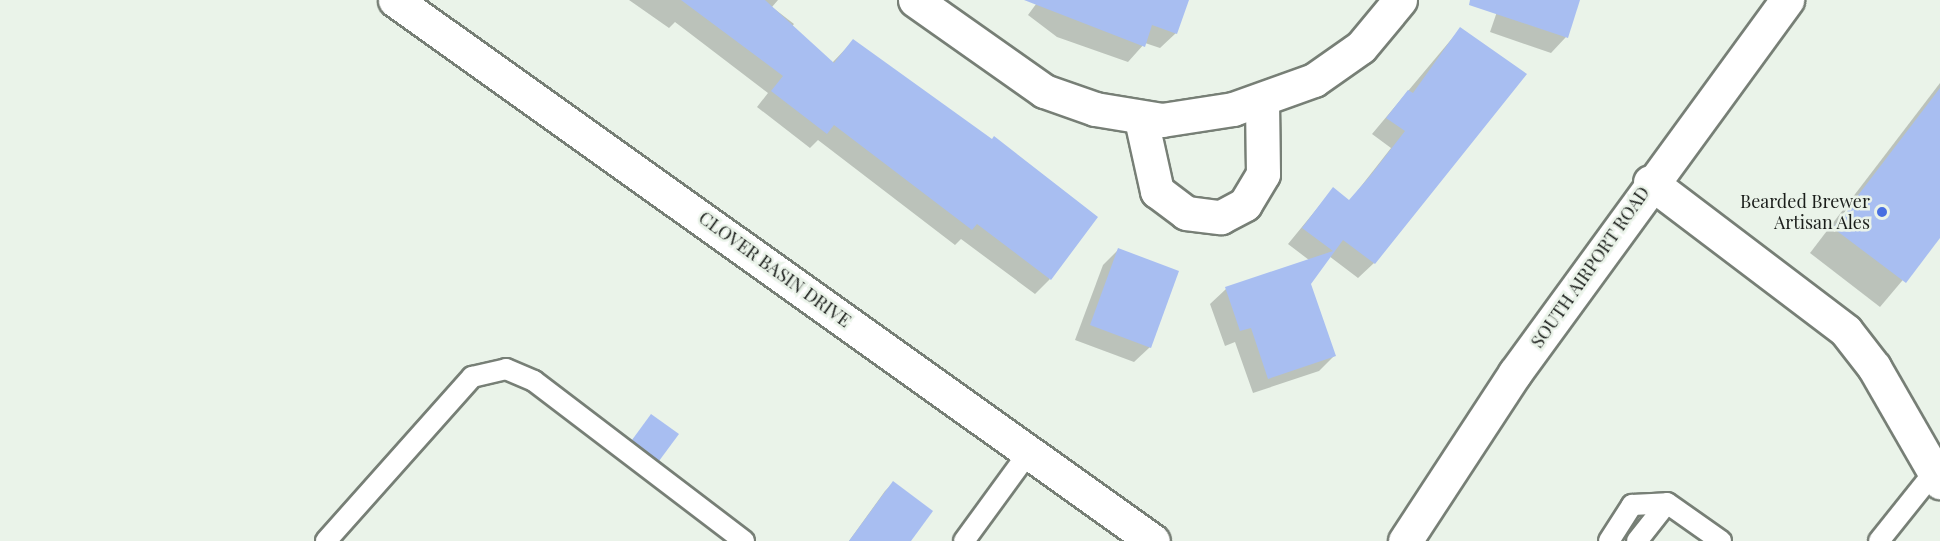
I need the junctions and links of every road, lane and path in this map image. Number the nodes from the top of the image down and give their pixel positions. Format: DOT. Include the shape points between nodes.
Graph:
graph roads {
  1 [pos="395,0"];
  2 [pos="915,0"];
  3 [pos="1400,0"];
  4 [pos="1787,0"];
  5 [pos="1262,100"];
  6 [pos="1141,119"];
  7 [pos="1650,182"];
  8 [pos="1029,452"];
  9 [pos="1937,477"];
  10 [pos="1667,503"];
  11 [pos="326,541"];
  12 [pos="744,541"];
  13 [pos="964,541"];
  14 [pos="1153,541"];
  15 [pos="1406,541"];
  16 [pos="1609,541"];
  17 [pos="1637,541"];
  18 [pos="1720,541"];
  19 [pos="1879,541"];
  1 -- 8 [label="street, CLOVER BASIN DRIVE"];
  2 -- 6 [label="street" via="1036,87 1095,109"];
  3 -- 5 [label="street" via="1344,61"];
  4 -- 7 [label="street, SOUTH AIRPORT ROAD"];
  5 -- 6 [label="street" via="1208,115"];
  5 -- 6 [label="street" via="1263,174 1245,204 1221,217 1186,213 1157,191"];
  7 -- 9 [label="street" via="1846,331 1874,368"];
  7 -- 15 [label="street, SOUTH AIRPORT ROAD"];
  8 -- 13 [label="lane"];
  8 -- 14 [label="street, CLOVER BASIN DRIVE"];
  9 -- 19 [label="lane"];
  10 -- 16 [label="lane" via="1632,506"];
  10 -- 17 [label="lane"];
  10 -- 18 [label="lane"];
  11 -- 12 [label="lane" via="472,377 506,369 534,381"];
}
